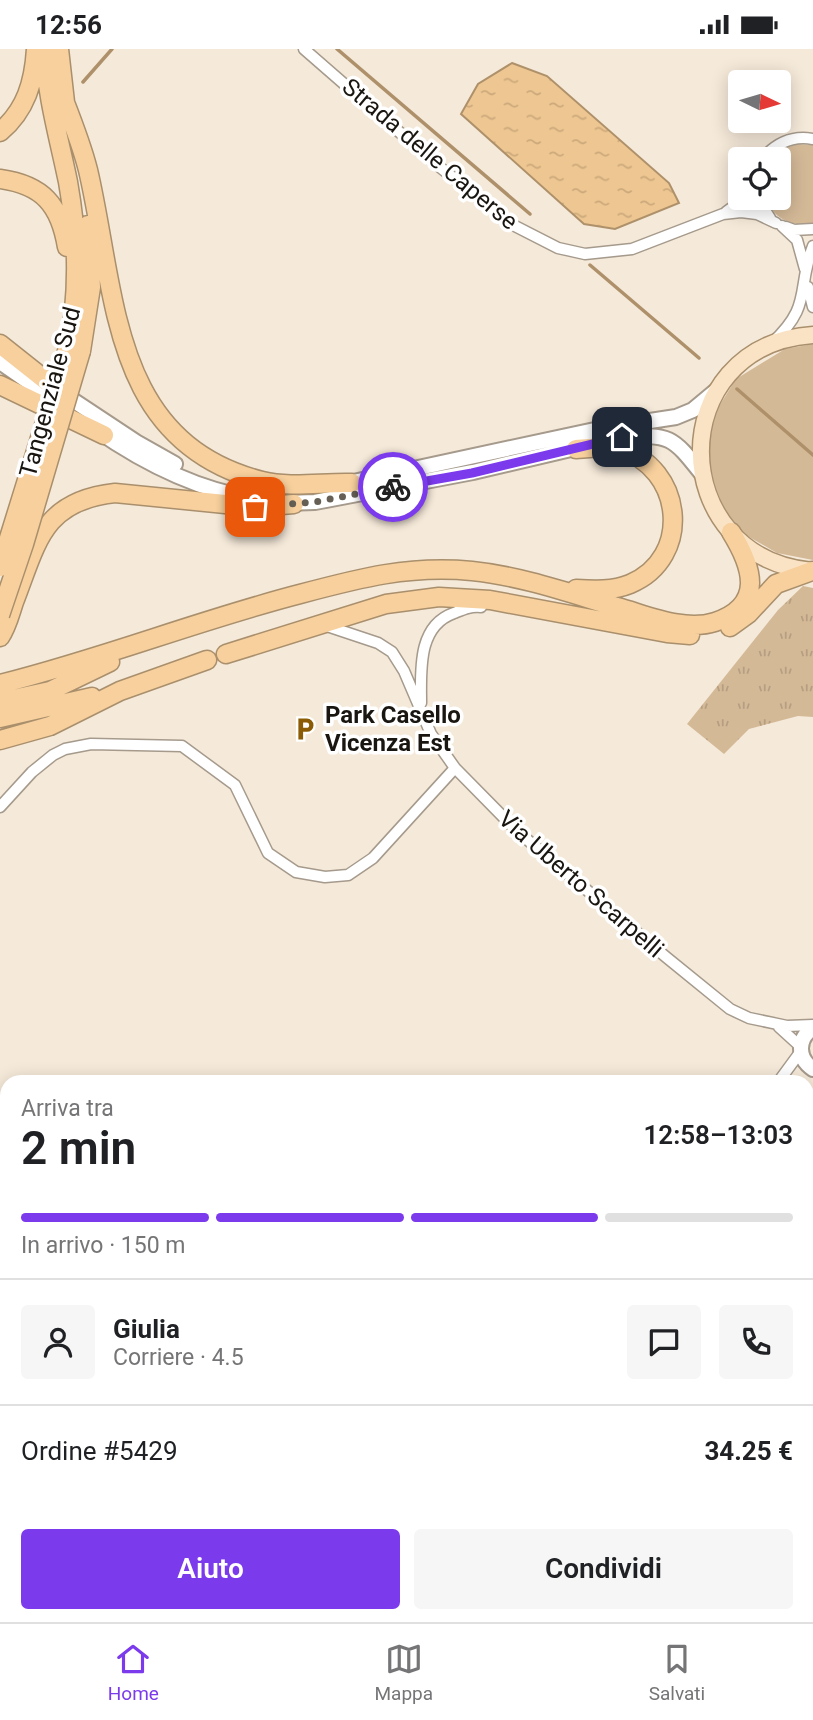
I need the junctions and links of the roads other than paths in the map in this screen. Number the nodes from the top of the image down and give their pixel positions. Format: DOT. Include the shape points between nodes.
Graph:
graph roads {
  1 [pos="36,49"];
  2 [pos="45,49"];
  3 [pos="59,49"];
  4 [pos="304,49"];
  5 [pos="64,100"];
  6 [pos="0,132"];
  7 [pos="813,139"];
  8 [pos="773,147"];
  9 [pos="0,179"];
  10 [pos="729,210"];
  11 [pos="763,210"];
  12 [pos="723,215"];
  13 [pos="779,225"];
  14 [pos="813,229"];
  15 [pos="813,246"];
  16 [pos="807,275"];
  17 [pos="813,307"];
  18 [pos="74,322"];
  19 [pos="813,335"];
  20 [pos="0,344"];
  21 [pos="771,344"];
  22 [pos="74,349"];
  23 [pos="6,366"];
  24 [pos="0,385"];
  25 [pos="718,390"];
  26 [pos="64,394"];
  27 [pos="104,435"];
  28 [pos="576,449"];
  29 [pos="702,474"];
  30 [pos="352,483"];
  31 [pos="294,504"];
  32 [pos="731,532"];
  33 [pos="0,567"];
  34 [pos="813,571"];
  35 [pos="545,586"];
  36 [pos="0,615"];
  37 [pos="584,618"];
  38 [pos="320,624"];
  39 [pos="163,636"];
  40 [pos="0,637"];
  41 [pos="226,654"];
  42 [pos="206,660"];
  43 [pos="0,684"];
  44 [pos="120,691"];
  45 [pos="0,702"];
  46 [pos="422,711"];
  47 [pos="0,718"];
  48 [pos="0,740"];
  49 [pos="455,768"];
  50 [pos="0,807"];
  51 [pos="772,1024"];
  52 [pos="813,1027"];
  53 [pos="808,1062"];
  54 [pos="788,1075"];
  1 -- 6 [label="highway" via="29,95"];
  2 -- 18 [label="highway, Tangenziale Sud" via="74,221 78,269"];
  3 -- 5 [label="highway, Tangenziale Sud"];
  4 -- 12 [label="street, Strada delle Caperse" via="510,225 558,249 585,254 632,249"];
  5 -- 22 [label="highway, Tangenziale Sud" via="90,236 91,287"];
  5 -- 30 [label="highway" via="88,169 121,338 131,368 160,416 181,440 235,472 286,485"];
  7 -- 8 [label="street" via="796,137"];
  9 -- 18 [label="highway" via="34,188 54,206 64,228 68,302"];
  10 -- 12 [label="street, Strada delle Caperse"];
  11 -- 13 [label="street"];
  12 -- 13 [label="street, Strada delle Caperse" via="758,214"];
  13 -- 14 [label="street, Strada delle Caperse"];
  13 -- 16 [label="street" via="797,240"];
  15 -- 16 [label="street"];
  16 -- 17 [label="street"];
  16 -- 21 [label="street" via="796,317"];
  18 -- 22 [label="highway, Tangenziale Sud"];
  19 -- 21 [label="main road"];
  20 -- 26 [label="highway"];
  21 -- 25 [label="main road" via="734,369"];
  22 -- 33 [label="highway, Tangenziale Sud, bridge"];
  22 -- 36 [label="highway, Tangenziale Sud, bridge" via="47,468"];
  23 -- 26 [label="street, Tangenziale Sud"];
  23 -- 27 [label="street"];
  24 -- 27 [label="highway"];
  25 -- 29 [label="main road" via="701,432"];
  25 -- 30 [label="street, Tangenziale Sud" via="676,417 604,428"];
  26 -- 30 [label="street, Tangenziale Sud" via="179,467 223,484 304,491"];
  27 -- 31 [label="street" via="198,485"];
  28 -- 29 [label="street" via="622,437 664,438 677,444"];
  28 -- 31 [label="street" via="472,473"];
  28 -- 35 [label="highway" via="618,449 648,464 659,475 672,507 670,543 651,571 624,586 597,590"];
  29 -- 32 [label="main road" via="714,508"];
  31 -- 40 [label="highway" via="255,507 140,494 92,495 55,516 41,534"];
  32 -- 34 [label="main road" via="774,562"];
  32 -- 35 [label="highway" via="748,563 751,584 735,611 716,621 696,625 671,622"];
  34 -- 37 [label="highway" via="776,584 739,622 706,635"];
  35 -- 39 [label="highway" via="475,571 393,572 241,610"];
  37 -- 38 [label="highway" via="481,598 439,597 386,604"];
  37 -- 46 [label="street, Via Uberto Scarpelli" via="471,607 448,615 428,634 423,652"];
  38 -- 41 [label="highway"];
  38 -- 46 [label="street, Via Uberto Scarpelli" via="391,652"];
  39 -- 43 [label="highway"];
  39 -- 45 [label="highway" via="50,691"];
  42 -- 44 [label="highway"];
  44 -- 47 [label="highway"];
  44 -- 48 [label="highway" via="50,726"];
  46 -- 49 [label="street, Via Uberto Scarpelli" via="431,734"];
  49 -- 50 [label="street" via="373,858 348,875 325,877 296,872 268,853 235,785 182,747 91,744 65,749 32,772"];
  49 -- 51 [label="street, Via Uberto Scarpelli" via="553,863 710,993 730,1009"];
  51 -- 52 [label="street, Via Uberto Scarpelli"];
  51 -- 53 [label="street, Via Uberto Scarpelli" via="781,1028"];
  52 -- 53 [label="street" via="804,1037"];
  53 -- 54 [label="street"];
}
